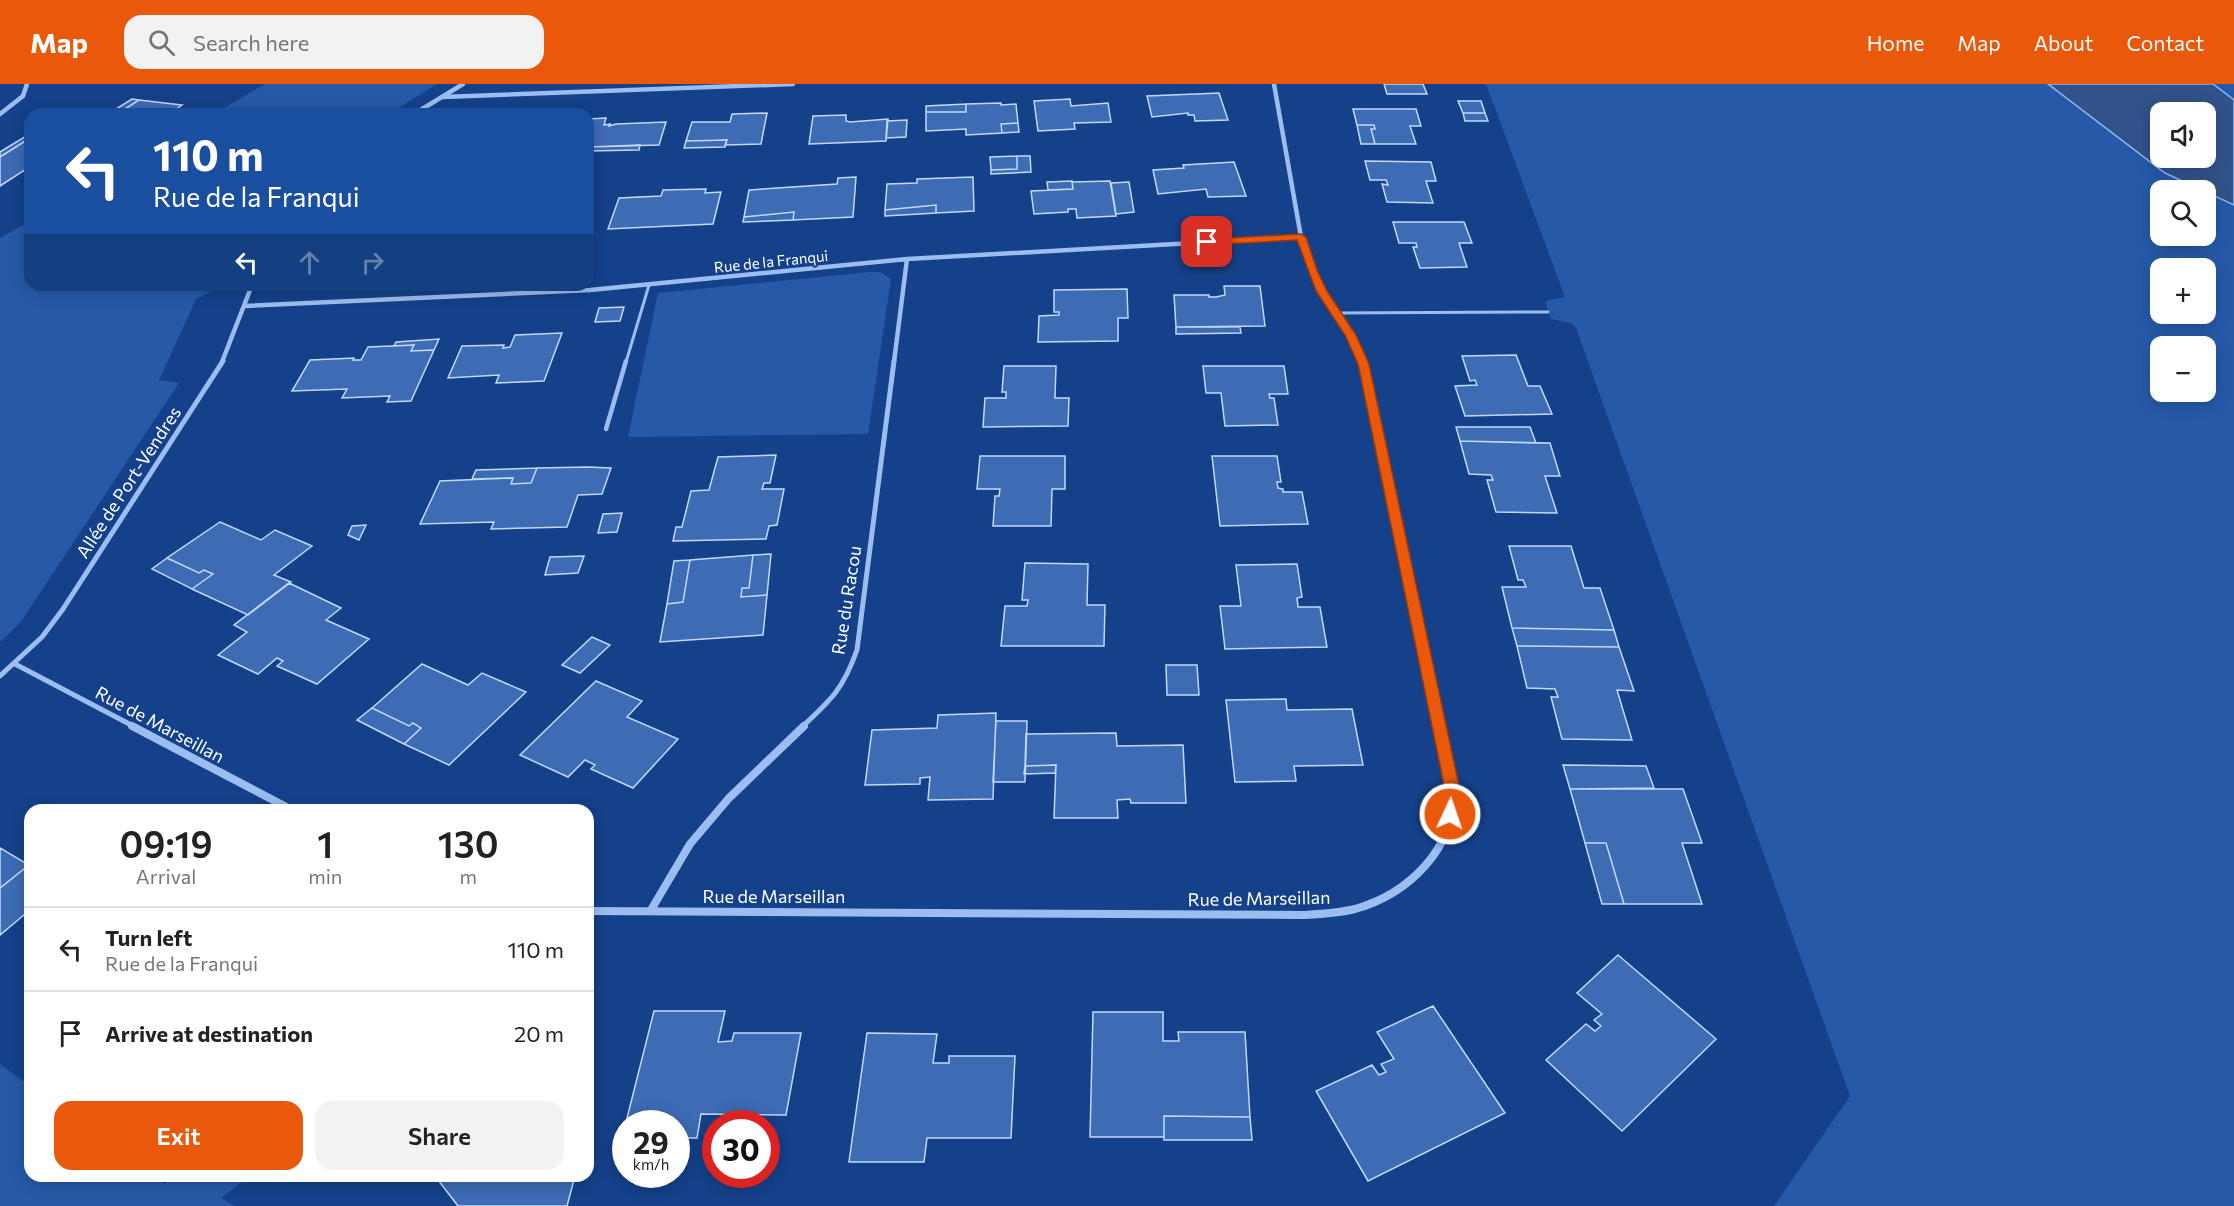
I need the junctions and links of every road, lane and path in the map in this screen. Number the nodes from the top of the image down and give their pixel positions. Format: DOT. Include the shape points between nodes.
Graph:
graph roads {
  1 [pos="27,84"];
  2 [pos="463,84"];
  3 [pos="793,84"];
  4 [pos="1274,84"];
  5 [pos="443,97"];
  6 [pos="424,108"];
  7 [pos="0,114"];
  8 [pos="1301,237"];
  9 [pos="907,259"];
  10 [pos="649,285"];
  11 [pos="594,288"];
  12 [pos="250,291"];
  13 [pos="533,291"];
  14 [pos="244,306"];
  15 [pos="1548,312"];
  16 [pos="1336,313"];
  17 [pos="606,429"];
  18 [pos="15,664"];
  19 [pos="0,676"];
  20 [pos="281,804"];
  21 [pos="594,910"];
  22 [pos="651,910"];
  1 -- 7 [label="street" via="23,96"];
  2 -- 5 [label="street"];
  3 -- 5 [label="street"];
  4 -- 8 [label="street, Rue de Marseillan"];
  5 -- 6 [label="street"];
  8 -- 9 [label="street, Rue de la Franqui"];
  8 -- 16 [label="street, Rue de Marseillan" via="1312,270"];
  9 -- 10 [label="street, Rue de la Franqui"];
  9 -- 22 [label="street, Rue du Racou" via="857,650 847,678 832,699 729,798 690,844"];
  10 -- 11 [label="street, Rue de la Franqui"];
  10 -- 17 [label="lane"];
  12 -- 14 [label="street, Allée de Port-Vendres"];
  13 -- 14 [label="street, Rue de la Franqui"];
  14 -- 18 [label="street, Allée de Port-Vendres" via="213,379 63,609 42,638"];
  15 -- 16 [label="lane"];
  16 -- 22 [label="street, Rue de Marseillan" via="1363,364 1453,790 1441,843 1409,883 1343,912 1305,915"];
  18 -- 19 [label="street, Allée de Port-Vendres"];
  18 -- 20 [label="street, Rue de Marseillan"];
  21 -- 22 [label="street, Rue de Marseillan"];
}
